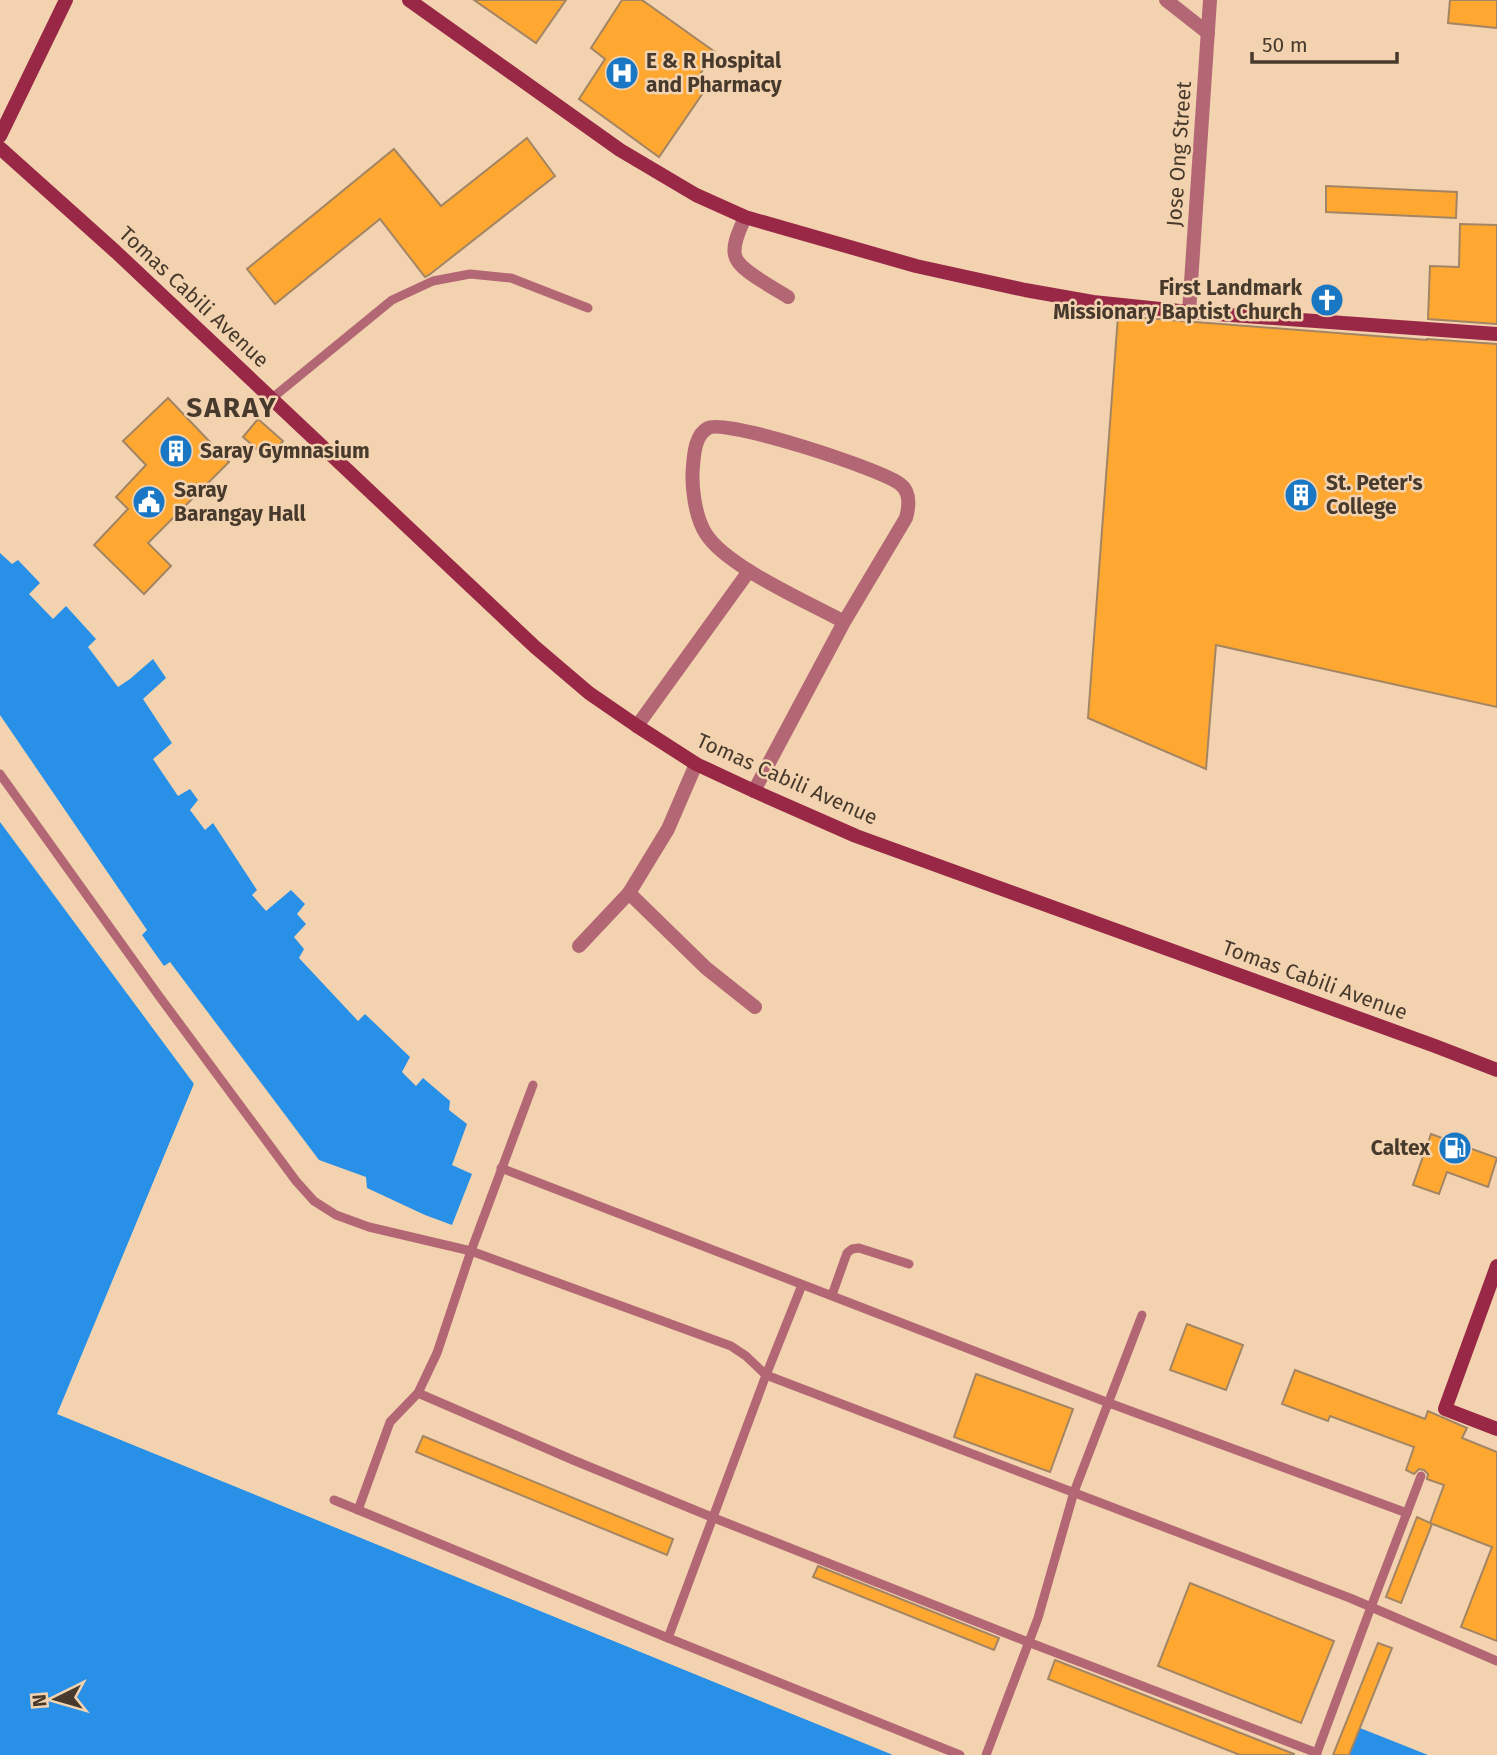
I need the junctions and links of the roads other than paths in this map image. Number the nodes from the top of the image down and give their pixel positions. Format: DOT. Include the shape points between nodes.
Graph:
graph roads {
  1 [pos="66,0"];
  2 [pos="409,0"];
  3 [pos="1166,0"];
  4 [pos="1210,0"];
  5 [pos="1208,33"];
  6 [pos="0,136"];
  7 [pos="0,148"];
  8 [pos="745,217"];
  9 [pos="788,297"];
  10 [pos="589,308"];
  11 [pos="1189,312"];
  12 [pos="1497,334"];
  13 [pos="271,399"];
  14 [pos="749,571"];
  15 [pos="844,622"];
  16 [pos="637,726"];
  17 [pos="696,764"];
  18 [pos="0,774"];
  19 [pos="754,791"];
  20 [pos="629,893"];
  21 [pos="579,946"];
  22 [pos="755,1007"];
  23 [pos="1497,1070"];
  24 [pos="533,1085"];
  25 [pos="501,1168"];
  26 [pos="471,1251"];
  27 [pos="909,1264"];
  28 [pos="1497,1266"];
  29 [pos="802,1284"];
  30 [pos="832,1295"];
  31 [pos="1142,1315"];
  32 [pos="766,1375"];
  33 [pos="418,1393"];
  34 [pos="1109,1402"];
  35 [pos="1497,1429"];
  36 [pos="1421,1476"];
  37 [pos="1074,1492"];
  38 [pos="334,1500"];
  39 [pos="358,1510"];
  40 [pos="1407,1513"];
  41 [pos="714,1518"];
  42 [pos="1370,1607"];
  43 [pos="668,1638"];
  44 [pos="1028,1642"];
  45 [pos="1497,1661"];
  46 [pos="1316,1754"];
  47 [pos="960,1755"];
  48 [pos="986,1755"];
  1 -- 6 [label="street"];
  2 -- 8 [label="street" via="620,150 696,195"];
  3 -- 5 [label="street"];
  4 -- 5 [label="street, Jose Ong Street"];
  5 -- 11 [label="street, Jose Ong Street"];
  7 -- 13 [label="street, Tomas Cabili Avenue"];
  8 -- 9 [label="street" via="735,246 738,265"];
  8 -- 11 [label="street" via="916,266 1025,290"];
  10 -- 13 [label="lane" via="511,278 470,274 433,281 391,300"];
  11 -- 12 [label="street"];
  13 -- 16 [label="street, Tomas Cabili Avenue" via="535,647"];
  14 -- 15 [label="street"];
  14 -- 15 [label="street" via="706,534 696,510 693,469 697,439 707,428 733,429 843,458 900,484 907,493 906,518"];
  14 -- 16 [label="street"];
  15 -- 19 [label="street"];
  16 -- 17 [label="street, Tomas Cabili Avenue"];
  17 -- 19 [label="street, Tomas Cabili Avenue"];
  17 -- 20 [label="street" via="668,829"];
  18 -- 26 [label="lane" via="314,1201 335,1215 369,1227"];
  19 -- 23 [label="street, Tomas Cabili Avenue" via="856,836"];
  20 -- 21 [label="street"];
  20 -- 22 [label="street" via="706,968"];
  24 -- 25 [label="lane"];
  25 -- 26 [label="lane"];
  25 -- 29 [label="lane"];
  26 -- 32 [label="lane" via="731,1346"];
  26 -- 33 [label="lane" via="437,1353"];
  27 -- 30 [label="lane" via="852,1249"];
  28 -- 35 [label="street" via="1445,1409"];
  29 -- 30 [label="lane"];
  29 -- 32 [label="lane"];
  30 -- 34 [label="lane"];
  31 -- 34 [label="lane"];
  32 -- 37 [label="lane"];
  32 -- 41 [label="lane"];
  33 -- 39 [label="lane" via="390,1422"];
  33 -- 41 [label="lane"];
  34 -- 37 [label="lane"];
  34 -- 40 [label="lane"];
  36 -- 40 [label="lane"];
  37 -- 42 [label="lane"];
  37 -- 44 [label="lane"];
  38 -- 39 [label="lane"];
  39 -- 43 [label="lane"];
  40 -- 42 [label="lane"];
  41 -- 43 [label="lane"];
  41 -- 44 [label="lane"];
  42 -- 45 [label="lane"];
  42 -- 46 [label="lane"];
  43 -- 47 [label="lane"];
  44 -- 46 [label="lane"];
  44 -- 48 [label="lane"];
}
